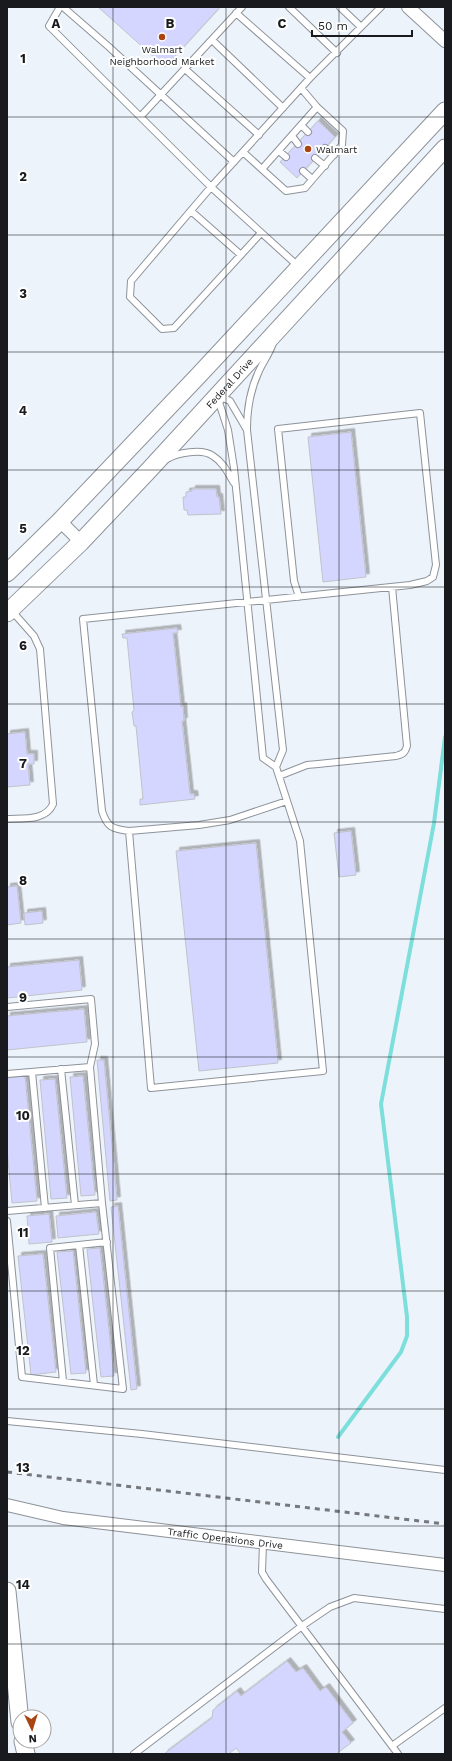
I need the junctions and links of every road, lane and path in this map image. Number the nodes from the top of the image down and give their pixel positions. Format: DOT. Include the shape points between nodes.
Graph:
graph roads {
  1 [pos="62,7"];
  2 [pos="242,7"];
  3 [pos="289,7"];
  4 [pos="340,7"];
  5 [pos="381,7"];
  6 [pos="408,7"];
  7 [pos="236,13"];
  8 [pos="361,27"];
  9 [pos="212,40"];
  10 [pos="445,41"];
  11 [pos="337,53"];
  12 [pos="185,69"];
  13 [pos="310,78"];
  14 [pos="301,88"];
  15 [pos="161,95"];
  16 [pos="317,107"];
  17 [pos="283,108"];
  18 [pos="445,111"];
  19 [pos="142,116"];
  20 [pos="301,125"];
  21 [pos="308,132"];
  22 [pos="259,135"];
  23 [pos="292,136"];
  24 [pos="298,144"];
  25 [pos="325,148"];
  26 [pos="445,148"];
  27 [pos="279,150"];
  28 [pos="243,152"];
  29 [pos="334,155"];
  30 [pos="286,156"];
  31 [pos="315,158"];
  32 [pos="234,162"];
  33 [pos="325,166"];
  34 [pos="262,169"];
  35 [pos="303,171"];
  36 [pos="312,179"];
  37 [pos="211,187"];
  38 [pos="191,211"];
  39 [pos="261,233"];
  40 [pos="241,255"];
  41 [pos="299,267"];
  42 [pos="278,330"];
  43 [pos="198,376"];
  44 [pos="217,396"];
  45 [pos="247,430"];
  46 [pos="150,468"];
  47 [pos="236,486"];
  48 [pos="60,521"];
  49 [pos="81,542"];
  50 [pos="7,573"];
  51 [pos="392,587"];
  52 [pos="299,597"];
  53 [pos="266,601"];
  54 [pos="248,602"];
  55 [pos="8,609"];
  56 [pos="276,767"];
  57 [pos="279,776"];
  58 [pos="288,801"];
  59 [pos="7,819"];
  60 [pos="129,831"];
  61 [pos="7,1007"];
  62 [pos="90,1067"];
  63 [pos="62,1069"];
  64 [pos="32,1072"];
  65 [pos="7,1074"];
  66 [pos="102,1203"];
  67 [pos="75,1205"];
  68 [pos="45,1208"];
  69 [pos="7,1211"];
  70 [pos="7,1221"];
  71 [pos="107,1242"];
  72 [pos="79,1245"];
  73 [pos="63,1381"];
  74 [pos="94,1385"];
  75 [pos="7,1421"];
  76 [pos="445,1470"];
  77 [pos="7,1506"];
  78 [pos="263,1542"];
  79 [pos="445,1565"];
  80 [pos="7,1591"];
  81 [pos="445,1609"];
  82 [pos="302,1626"];
  83 [pos="445,1708"];
  84 [pos="19,1709"];
  85 [pos="392,1746"];
  86 [pos="134,1754"];
  87 [pos="398,1754"];
  1 -- 15 [label="lane"];
  1 -- 19 [label="lane" via="49,26"];
  2 -- 7 [label="lane"];
  3 -- 11 [label="lane"];
  4 -- 8 [label="lane"];
  5 -- 8 [label="lane"];
  6 -- 10 [label="street"];
  7 -- 9 [label="lane"];
  7 -- 13 [label="lane"];
  8 -- 11 [label="lane"];
  9 -- 12 [label="lane"];
  9 -- 17 [label="lane"];
  11 -- 13 [label="lane"];
  12 -- 15 [label="lane"];
  12 -- 22 [label="lane"];
  13 -- 14 [label="lane"];
  14 -- 16 [label="lane"];
  14 -- 17 [label="lane"];
  15 -- 19 [label="lane"];
  15 -- 32 [label="lane"];
  16 -- 20 [label="lane"];
  16 -- 29 [label="lane" via="343,131 342,145"];
  17 -- 22 [label="lane"];
  18 -- 41 [label="main road"];
  19 -- 37 [label="lane"];
  20 -- 21 [label="lane"];
  20 -- 23 [label="lane"];
  22 -- 28 [label="lane"];
  23 -- 24 [label="lane"];
  23 -- 27 [label="lane"];
  25 -- 29 [label="lane"];
  26 -- 42 [label="main road, Federal Drive"];
  27 -- 30 [label="lane"];
  27 -- 34 [label="lane"];
  28 -- 32 [label="lane"];
  28 -- 34 [label="lane"];
  29 -- 33 [label="lane"];
  31 -- 33 [label="lane"];
  32 -- 37 [label="lane"];
  33 -- 36 [label="lane"];
  34 -- 36 [label="lane" via="286,191 305,188"];
  35 -- 36 [label="lane"];
  37 -- 38 [label="lane"];
  37 -- 39 [label="lane"];
  38 -- 40 [label="lane"];
  38 -- 40 [label="lane" via="131,280 130,297 162,329 174,328"];
  39 -- 40 [label="lane"];
  39 -- 41 [label="lane"];
  41 -- 43 [label="main road"];
  42 -- 44 [label="main road, Federal Drive"];
  42 -- 45 [label="lane" via="251,392 247,410"];
  43 -- 44 [label="main road"];
  43 -- 48 [label="main road"];
  44 -- 45 [label="lane" via="230,401"];
  44 -- 46 [label="main road, Federal Drive"];
  44 -- 47 [label="lane" via="228,430"];
  45 -- 53 [label="lane"];
  46 -- 47 [label="lane" via="173,455 193,452 212,454 222,463"];
  46 -- 49 [label="main road, Federal Drive"];
  47 -- 54 [label="lane"];
  48 -- 49 [label="street"];
  48 -- 50 [label="main road"];
  49 -- 55 [label="main road, Federal Drive"];
  51 -- 52 [label="lane"];
  51 -- 52 [label="lane" via="427,581 436,571 420,413 278,429 294,581"];
  51 -- 57 [label="lane" via="406,751 396,756 308,765"];
  52 -- 53 [label="lane"];
  53 -- 54 [label="lane"];
  53 -- 56 [label="lane" via="283,750"];
  54 -- 56 [label="lane" via="263,758"];
  54 -- 60 [label="lane" via="82,619 102,811 105,820 114,829"];
  55 -- 59 [label="lane" via="34,636 40,649 53,804 50,811 42,816"];
  56 -- 57 [label="lane"];
  57 -- 58 [label="lane"];
  58 -- 60 [label="lane" via="234,819"];
  58 -- 60 [label="lane" via="300,841 323,1071 151,1088"];
  61 -- 62 [label="lane" via="91,999 95,1044"];
  62 -- 63 [label="lane"];
  62 -- 66 [label="lane"];
  63 -- 64 [label="lane"];
  63 -- 67 [label="lane"];
  64 -- 65 [label="lane"];
  64 -- 68 [label="lane"];
  66 -- 67 [label="lane"];
  66 -- 71 [label="lane"];
  67 -- 68 [label="lane"];
  68 -- 69 [label="lane"];
  70 -- 73 [label="lane" via="22,1377"];
  71 -- 72 [label="lane"];
  71 -- 74 [label="lane" via="123,1389"];
  72 -- 73 [label="lane" via="50,1248"];
  72 -- 74 [label="lane"];
  73 -- 74 [label="lane"];
  75 -- 76 [label="lane" via="142,1434"];
  77 -- 78 [label="street, Traffic Operations Drive" via="63,1518"];
  78 -- 79 [label="street, Traffic Operations Drive"];
  78 -- 82 [label="lane" via="262,1572"];
  80 -- 84 [label="main road"];
  81 -- 82 [label="lane" via="354,1598 330,1607"];
  82 -- 85 [label="lane"];
  82 -- 86 [label="lane"];
  83 -- 85 [label="lane"];
  85 -- 87 [label="lane"];
}
